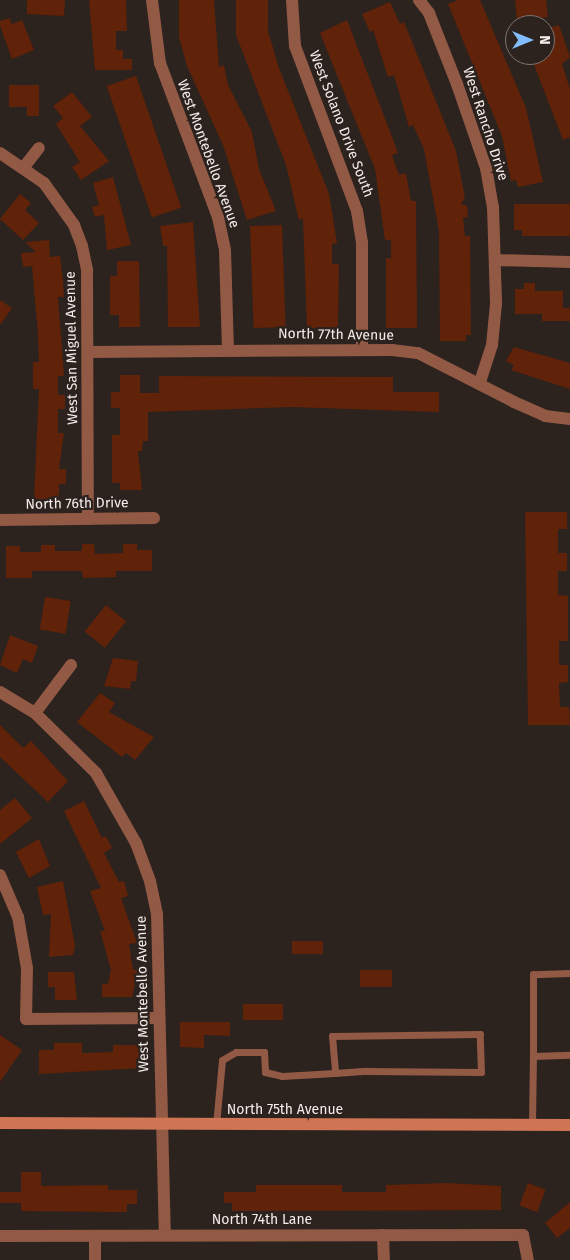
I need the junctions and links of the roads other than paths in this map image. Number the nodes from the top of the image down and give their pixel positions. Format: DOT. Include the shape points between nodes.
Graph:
graph roads {
  1 [pos="152,0"];
  2 [pos="292,0"];
  3 [pos="419,0"];
  4 [pos="39,148"];
  5 [pos="0,153"];
  6 [pos="24,167"];
  7 [pos="495,260"];
  8 [pos="570,262"];
  9 [pos="362,349"];
  10 [pos="228,350"];
  11 [pos="88,352"];
  12 [pos="480,383"];
  13 [pos="570,419"];
  14 [pos="154,518"];
  15 [pos="88,519"];
  16 [pos="0,520"];
  17 [pos="71,665"];
  18 [pos="0,692"];
  19 [pos="35,713"];
  20 [pos="0,875"];
  21 [pos="570,973"];
  22 [pos="159,1018"];
  23 [pos="533,1056"];
  24 [pos="570,1056"];
  25 [pos="335,1073"];
  26 [pos="0,1123"];
  27 [pos="164,1124"];
  28 [pos="570,1124"];
  29 [pos="216,1125"];
  30 [pos="532,1125"];
  31 [pos="383,1234"];
  32 [pos="165,1235"];
  33 [pos="0,1236"];
  34 [pos="95,1236"];
  35 [pos="95,1260"];
  36 [pos="384,1260"];
  37 [pos="528,1260"];
  1 -- 10 [label="street, West Montebello Avenue" via="160,63 218,217 225,250"];
  2 -- 9 [label="street, West Solano Drive South" via="295,46 357,211 362,242"];
  3 -- 7 [label="street, West Rancho Drive" via="442,45 486,168"];
  4 -- 6 [label="street"];
  5 -- 6 [label="street, West San Miguel Avenue"];
  6 -- 11 [label="street, West San Miguel Avenue" via="61,204 82,246 87,270"];
  7 -- 8 [label="street"];
  7 -- 12 [label="street, West Rancho Drive" via="492,344"];
  9 -- 10 [label="street, North 77th Avenue"];
  9 -- 12 [label="street, North 77th Avenue" via="418,354"];
  10 -- 11 [label="street, North 77th Avenue"];
  11 -- 15 [label="street, West San Miguel Avenue"];
  12 -- 13 [label="street, North 77th Avenue" via="545,416"];
  14 -- 15 [label="street, North 76th Drive"];
  15 -- 16 [label="street, North 76th Drive"];
  17 -- 19 [label="street"];
  18 -- 19 [label="street, West Montebello Avenue"];
  19 -- 22 [label="street, West Montebello Avenue" via="96,773 136,843 157,914"];
  20 -- 22 [label="street" via="18,917 27,968 26,1019"];
  21 -- 23 [label="lane" via="533,974"];
  22 -- 27 [label="street, West Montebello Avenue" via="159,1097"];
  23 -- 24 [label="lane"];
  23 -- 30 [label="lane"];
  25 -- 25 [label="lane" via="481,1072 480,1034 332,1036"];
  25 -- 29 [label="lane" via="282,1076 265,1072 264,1052 236,1052 222,1060"];
  26 -- 27 [label="main road, North 75th Avenue"];
  27 -- 29 [label="main road, North 75th Avenue"];
  27 -- 32 [label="street, West Montebello Avenue"];
  28 -- 30 [label="main road, North 75th Avenue"];
  29 -- 30 [label="main road, North 75th Avenue"];
  31 -- 32 [label="street, North 74th Lane"];
  31 -- 36 [label="street"];
  31 -- 37 [label="street, North 74th Lane" via="523,1234"];
  32 -- 34 [label="street, North 74th Lane"];
  33 -- 34 [label="street, North 74th Lane"];
  34 -- 35 [label="street"];
}
